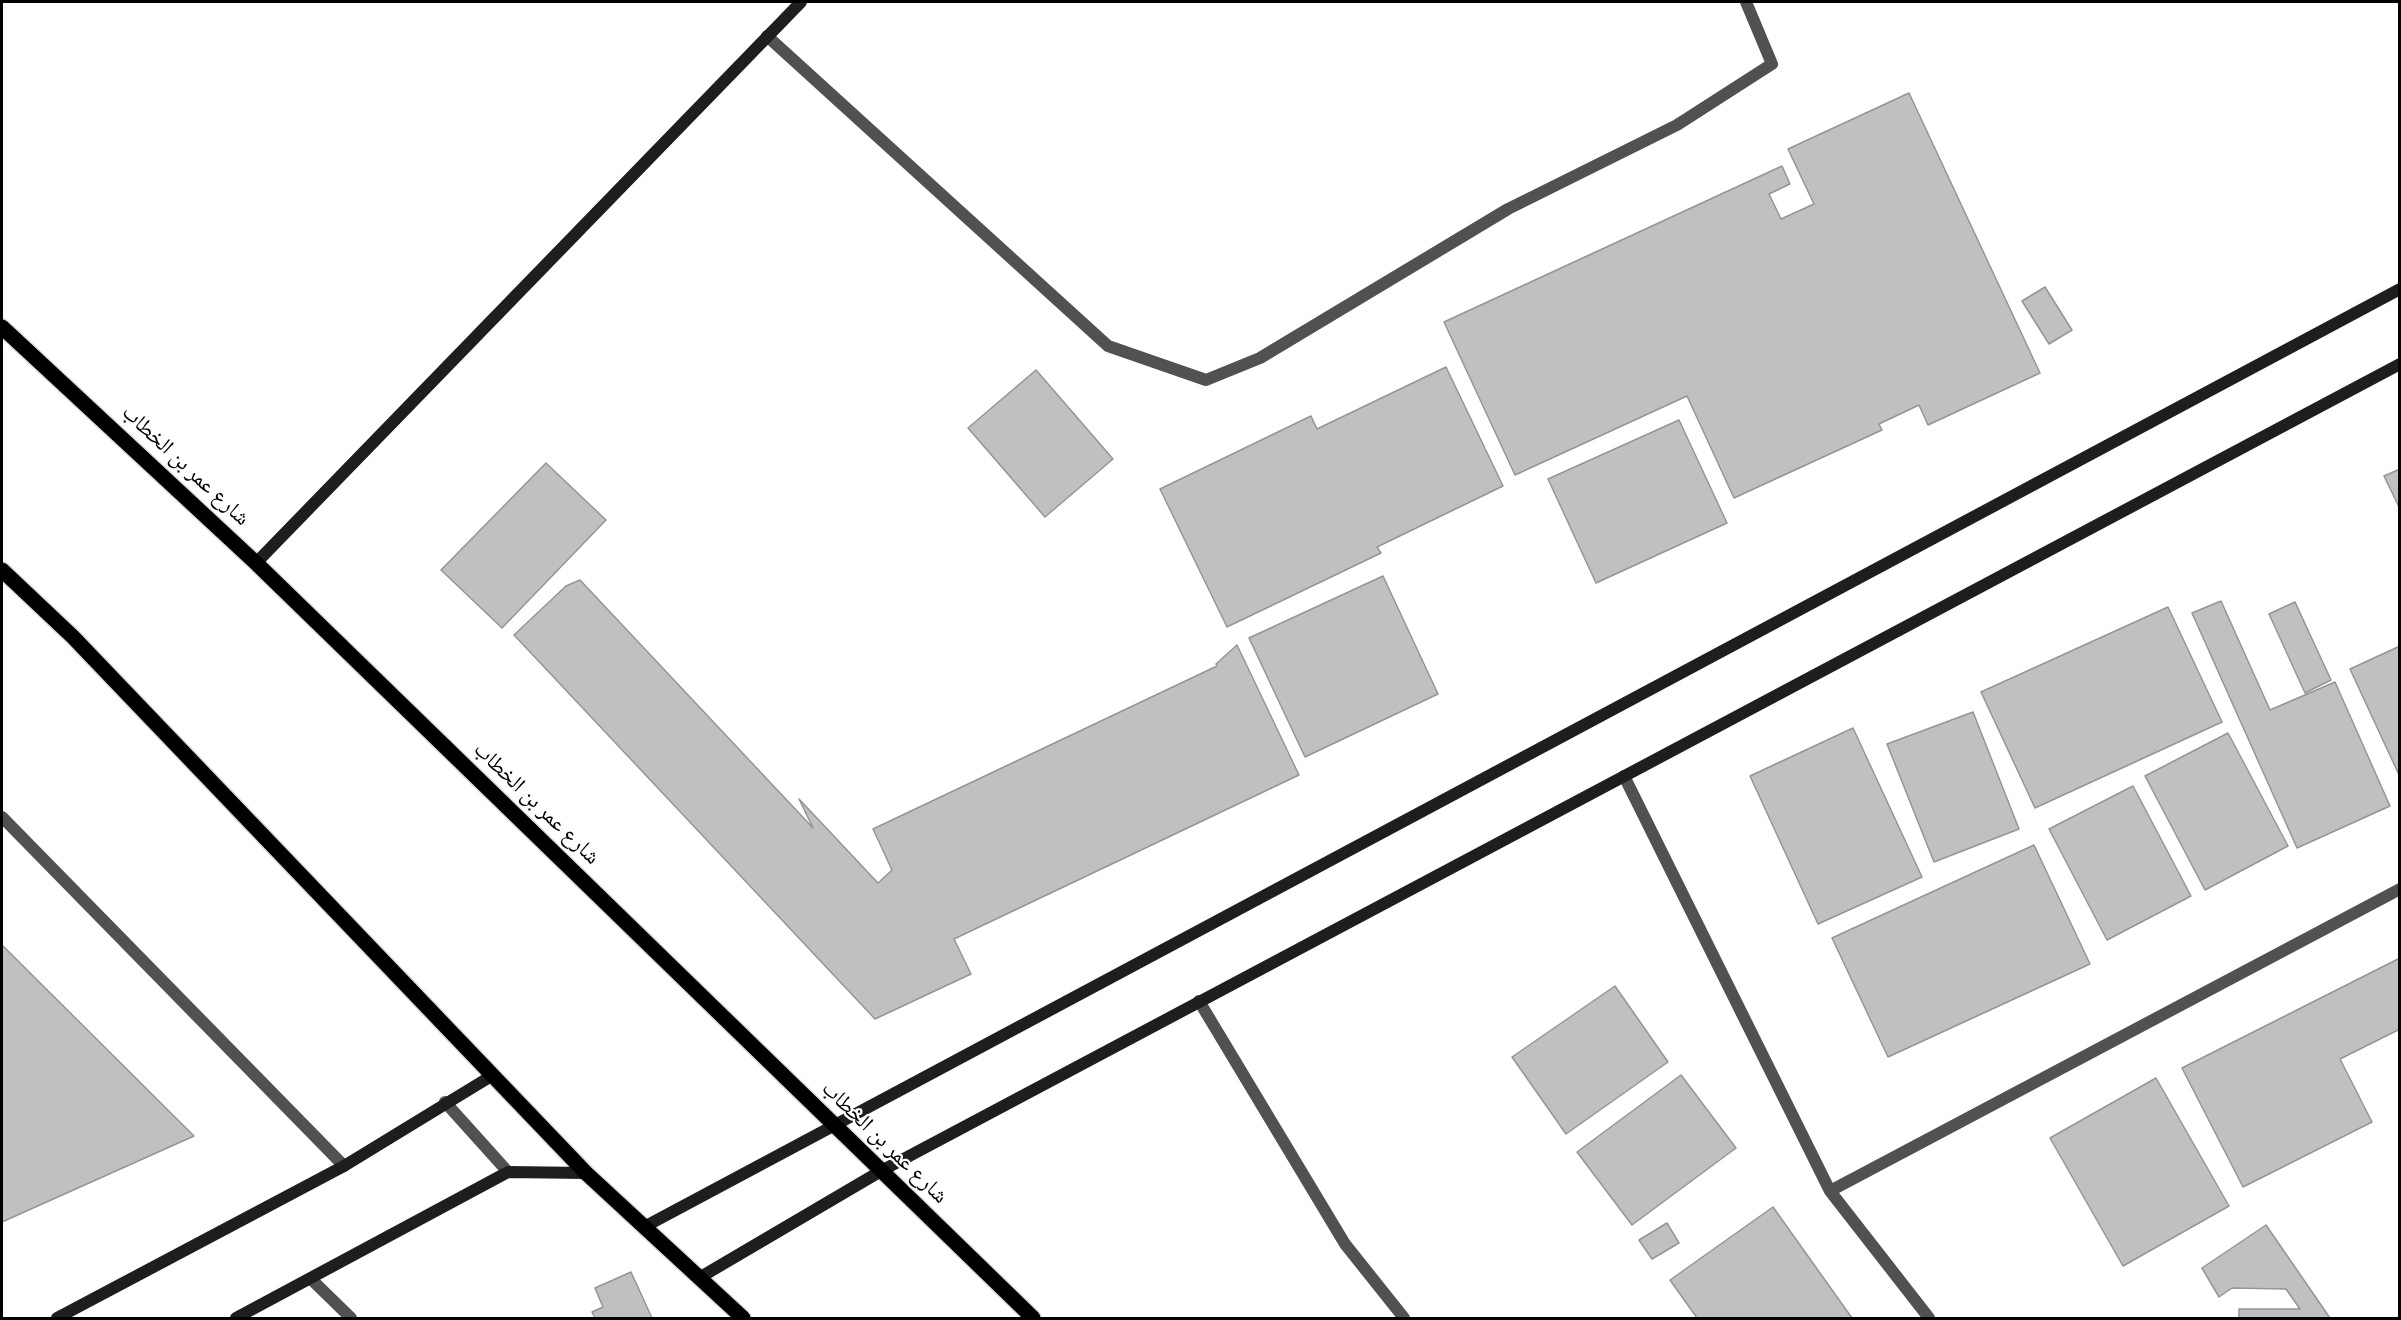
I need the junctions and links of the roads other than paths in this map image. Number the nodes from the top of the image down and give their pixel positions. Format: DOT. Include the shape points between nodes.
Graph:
graph roads {
  1 [pos="801,2"];
  2 [pos="1746,2"];
  3 [pos="767,36"];
  4 [pos="2400,289"];
  5 [pos="2,327"];
  6 [pos="2400,364"];
  7 [pos="256,563"];
  8 [pos="2,570"];
  9 [pos="1624,776"];
  10 [pos="2,817"];
  11 [pos="2400,890"];
  12 [pos="1199,1001"];
  13 [pos="493,1075"];
  14 [pos="445,1102"];
  15 [pos="833,1124"];
  16 [pos="344,1166"];
  17 [pos="880,1171"];
  18 [pos="508,1172"];
  19 [pos="586,1173"];
  20 [pos="1830,1191"];
  21 [pos="644,1227"];
  22 [pos="699,1278"];
  23 [pos="311,1279"];
  24 [pos="57,1318"];
  25 [pos="237,1318"];
  26 [pos="351,1318"];
  27 [pos="742,1318"];
  28 [pos="1033,1318"];
  29 [pos="1404,1318"];
  30 [pos="1929,1318"];
  1 -- 3 [label="street"];
  2 -- 3 [label="street" via="1772,64 1677,125 1508,209 1260,358 1206,380 1108,346"];
  3 -- 7 [label="street"];
  4 -- 15 [label="street"];
  5 -- 7 [label="main road, شارع عمر بن الخطاب"];
  6 -- 9 [label="street"];
  7 -- 15 [label="main road, شارع عمر بن الخطاب"];
  8 -- 13 [label="main road" via="73,637"];
  9 -- 12 [label="street"];
  9 -- 20 [label="street"];
  10 -- 16 [label="street"];
  11 -- 20 [label="street"];
  12 -- 17 [label="street"];
  12 -- 29 [label="street" via="1345,1244"];
  13 -- 14 [label="street"];
  13 -- 19 [label="main road"];
  14 -- 16 [label="street"];
  14 -- 18 [label="street"];
  15 -- 17 [label="main road, شارع عمر بن الخطاب"];
  15 -- 21 [label="street"];
  16 -- 24 [label="street"];
  17 -- 22 [label="street"];
  17 -- 28 [label="main road, شارع عمر بن الخطاب"];
  18 -- 19 [label="street"];
  18 -- 23 [label="street"];
  19 -- 21 [label="main road"];
  20 -- 30 [label="street"];
  21 -- 22 [label="main road"];
  22 -- 27 [label="main road"];
  23 -- 25 [label="street"];
  23 -- 26 [label="street"];
}
